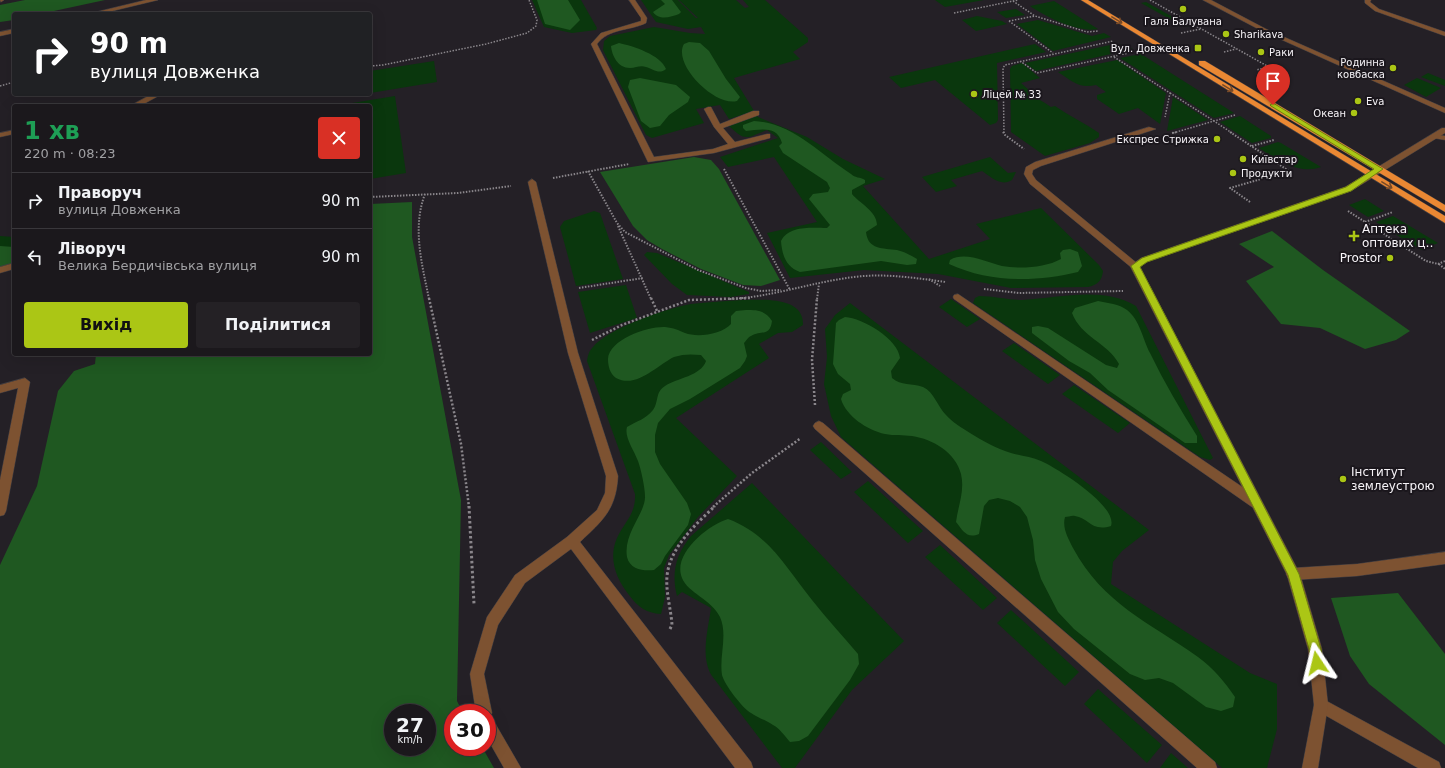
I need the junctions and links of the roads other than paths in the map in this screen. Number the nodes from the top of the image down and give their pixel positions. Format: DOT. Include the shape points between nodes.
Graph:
graph roads {
  1 [pos="154,0"];
  2 [pos="632,0"];
  3 [pos="1084,0"];
  4 [pos="1097,0"];
  5 [pos="1206,0"];
  6 [pos="1368,0"];
  7 [pos="100,12"];
  8 [pos="12,31"];
  9 [pos="0,34"];
  10 [pos="1445,34"];
  11 [pos="154,96"];
  12 [pos="138,104"];
  13 [pos="708,109"];
  14 [pos="1445,111"];
  15 [pos="756,112"];
  16 [pos="718,127"];
  17 [pos="1152,129"];
  18 [pos="1445,130"];
  19 [pos="12,132"];
  20 [pos="0,135"];
  21 [pos="767,136"];
  22 [pos="1436,136"];
  23 [pos="1445,138"];
  24 [pos="734,146"];
  25 [pos="1375,172"];
  26 [pos="532,182"];
  27 [pos="1445,209"];
  28 [pos="1445,220"];
  29 [pos="1135,266"];
  30 [pos="12,267"];
  31 [pos="0,270"];
  32 [pos="958,297"];
  33 [pos="0,389"];
  34 [pos="819,426"];
  35 [pos="1256,503"];
  36 [pos="0,510"];
  37 [pos="572,541"];
  38 [pos="1445,558"];
  39 [pos="1293,574"];
  40 [pos="482,704"];
  41 [pos="1321,705"];
  42 [pos="496,739"];
  43 [pos="513,768"];
  44 [pos="745,768"];
  45 [pos="1210,768"];
  46 [pos="1310,768"];
  47 [pos="1434,768"];
  1 -- 7 [label="street"];
  2 -- 24 [label="street" via="644,22 607,32 598,36 594,44 650,160"];
  3 -- 25 [label="highway, one-way"];
  4 -- 25 [label="highway"];
  5 -- 14 [label="street" via="1264,30"];
  6 -- 10 [label="street" via="1367,2 1377,10"];
  8 -- 9 [label="street"];
  11 -- 12 [label="street"];
  13 -- 16 [label="street"];
  15 -- 16 [label="street"];
  16 -- 24 [label="street"];
  17 -- 29 [label="street" via="1042,162 1029,169 1028,174 1033,182"];
  18 -- 22 [label="street"];
  19 -- 20 [label="street"];
  21 -- 24 [label="street"];
  22 -- 23 [label="street"];
  22 -- 25 [label="street"];
  25 -- 27 [label="highway"];
  25 -- 28 [label="highway, one-way"];
  25 -- 29 [label="street" via="1348,189 1144,260"];
  26 -- 37 [label="street" via="573,353 612,476 612,493 601,514"];
  29 -- 35 [label="street"];
  30 -- 31 [label="street"];
  32 -- 35 [label="street"];
  33 -- 36 [label="street" via="25,382"];
  34 -- 45 [label="street"];
  35 -- 39 [label="street"];
  37 -- 40 [label="street" via="520,579 492,622 477,674"];
  37 -- 44 [label="street"];
  38 -- 39 [label="street" via="1356,570"];
  39 -- 41 [label="street" via="1315,649"];
  41 -- 46 [label="street"];
  41 -- 47 [label="street"];
  42 -- 43 [label="street"];
}
